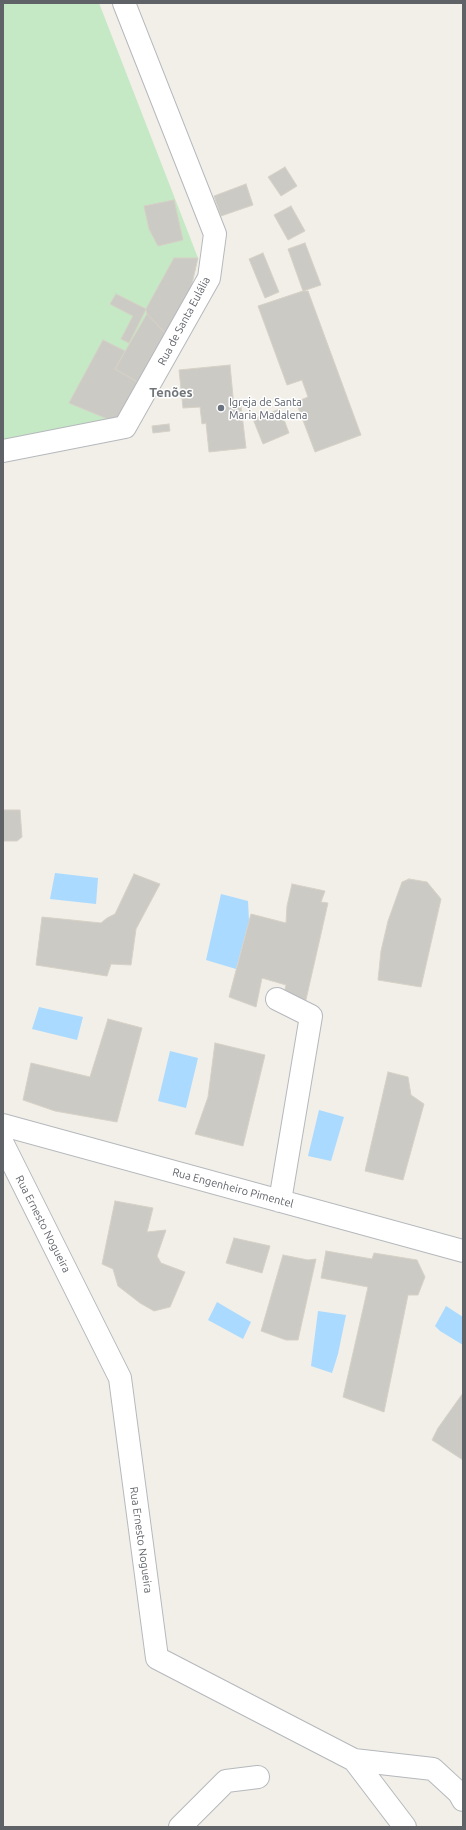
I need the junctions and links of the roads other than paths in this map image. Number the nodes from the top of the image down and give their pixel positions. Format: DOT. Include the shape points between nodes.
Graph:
graph roads {
  1 [pos="124,3"];
  2 [pos="3,451"];
  3 [pos="277,999"];
  4 [pos="3,1124"];
  5 [pos="3,1144"];
  6 [pos="280,1201"];
  7 [pos="463,1251"];
  8 [pos="354,1760"];
  9 [pos="258,1777"];
  10 [pos="463,1800"];
  11 [pos="180,1827"];
  12 [pos="405,1827"];
  1 -- 2 [label="street, Rua de Santa Eulália" via="215,234 209,278 125,427"];
  3 -- 6 [label="street" via="311,1016"];
  4 -- 6 [label="street, Rua Engenheiro Pimentel"];
  5 -- 8 [label="street, Rua Ernesto Nogueira" via="120,1378 157,1658"];
  6 -- 7 [label="street, Rua Engenheiro Pimentel"];
  8 -- 10 [label="street" via="434,1769"];
  8 -- 12 [label="street, Rua Ernesto Nogueira"];
  9 -- 11 [label="street" via="226,1781"];
}
